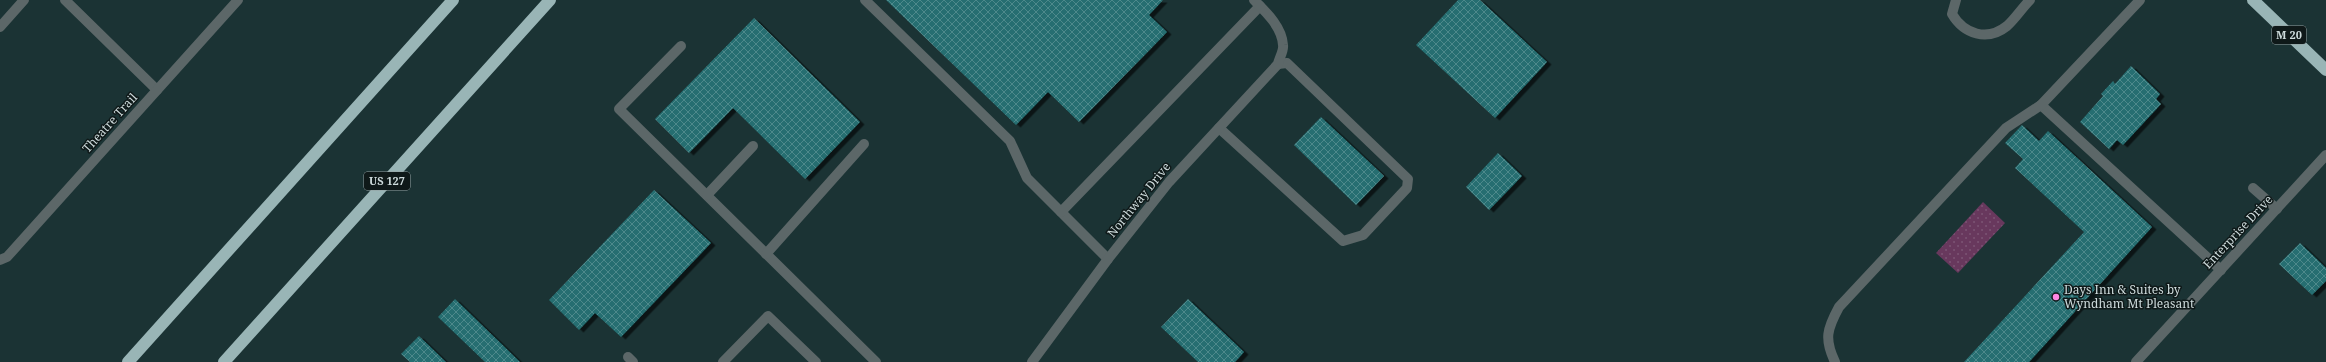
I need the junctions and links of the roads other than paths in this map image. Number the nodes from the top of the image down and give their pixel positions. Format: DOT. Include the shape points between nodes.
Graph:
graph roads {
  1 [pos="24,0"];
  2 [pos="65,0"];
  3 [pos="238,0"];
  4 [pos="453,0"];
  5 [pos="550,0"];
  6 [pos="865,0"];
  7 [pos="1956,0"];
  8 [pos="2030,0"];
  9 [pos="2140,0"];
  10 [pos="2253,0"];
  11 [pos="1257,3"];
  12 [pos="0,27"];
  13 [pos="681,46"];
  14 [pos="1278,64"];
  15 [pos="2326,70"];
  16 [pos="157,90"];
  17 [pos="2041,105"];
  18 [pos="1219,128"];
  19 [pos="864,144"];
  20 [pos="753,146"];
  21 [pos="2326,156"];
  22 [pos="2253,188"];
  23 [pos="707,195"];
  24 [pos="2277,209"];
  25 [pos="1061,212"];
  26 [pos="766,254"];
  27 [pos="1108,258"];
  28 [pos="0,260"];
  29 [pos="2220,270"];
  30 [pos="128,362"];
  31 [pos="224,362"];
  32 [pos="723,362"];
  33 [pos="816,362"];
  34 [pos="876,362"];
  35 [pos="1032,362"];
  36 [pos="1835,362"];
  37 [pos="2136,362"];
  1 -- 12 [label="street"];
  2 -- 16 [label="street"];
  3 -- 16 [label="street, Theatre Trail"];
  4 -- 30 [label="highway"];
  5 -- 31 [label="highway, US 127"];
  6 -- 25 [label="street" via="1010,141 1027,178"];
  7 -- 8 [label="street" via="1952,14 1959,25 1968,32 1987,34 2007,26"];
  9 -- 17 [label="street"];
  10 -- 15 [label="highway, M 20"];
  11 -- 14 [label="street" via="1272,19 1284,46"];
  11 -- 25 [label="street"];
  13 -- 23 [label="street" via="619,109"];
  14 -- 18 [label="street, Northway Drive"];
  14 -- 18 [label="street" via="1287,63 1343,116 1408,179 1407,188 1363,235 1343,241"];
  16 -- 28 [label="street, Theatre Trail" via="7,257"];
  17 -- 29 [label="street"];
  17 -- 36 [label="street" via="2006,128 1839,307 1829,327 1828,347"];
  18 -- 27 [label="street, Northway Drive" via="1169,182"];
  19 -- 26 [label="street"];
  20 -- 23 [label="street"];
  21 -- 24 [label="street, Enterprise Drive"];
  22 -- 24 [label="street"];
  23 -- 26 [label="street"];
  24 -- 29 [label="street, Enterprise Drive"];
  25 -- 27 [label="street"];
  26 -- 34 [label="street"];
  27 -- 35 [label="street, Northway Drive"];
  29 -- 37 [label="street, Enterprise Drive"];
  32 -- 33 [label="street" via="768,316"];
}
